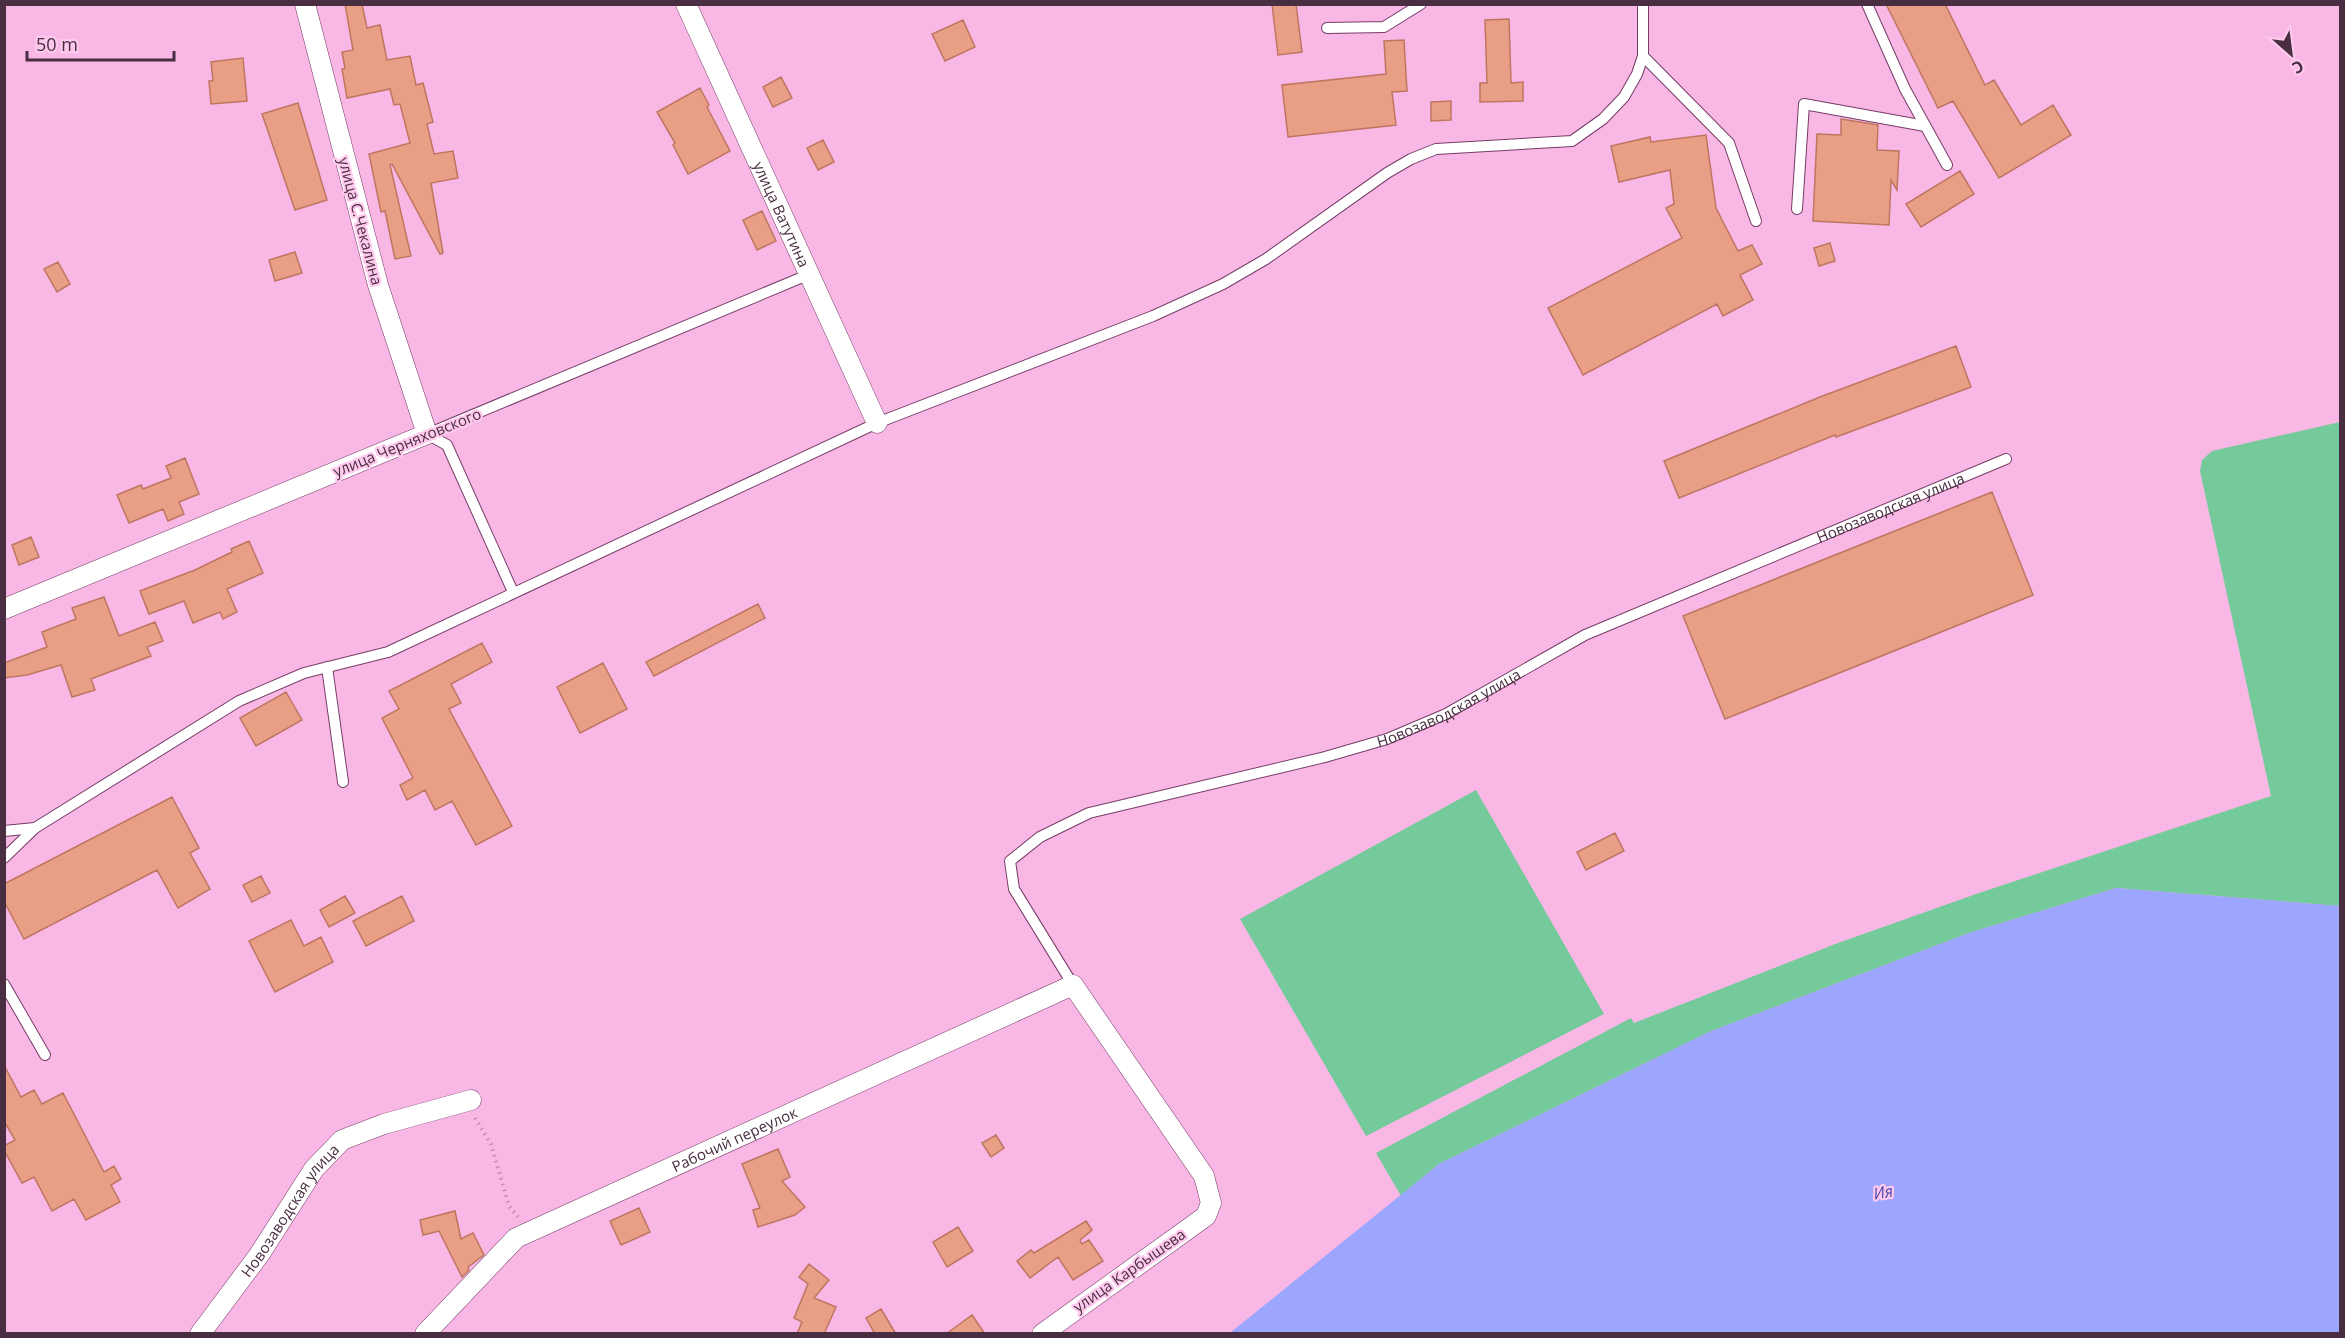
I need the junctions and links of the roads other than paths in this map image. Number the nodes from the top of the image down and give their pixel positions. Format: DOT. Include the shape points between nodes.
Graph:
graph roads {
  1 [pos="305,4"];
  2 [pos="686,4"];
  3 [pos="1422,4"];
  4 [pos="1643,4"];
  5 [pos="1867,4"];
  6 [pos="1327,28"];
  7 [pos="1643,56"];
  8 [pos="1925,126"];
  9 [pos="1947,165"];
  10 [pos="1797,208"];
  11 [pos="1756,221"];
  12 [pos="810,274"];
  13 [pos="878,423"];
  14 [pos="427,434"];
  15 [pos="2006,459"];
  16 [pos="513,592"];
  17 [pos="4,609"];
  18 [pos="327,668"];
  19 [pos="343,782"];
  20 [pos="35,828"];
  21 [pos="4,831"];
  22 [pos="4,858"];
  23 [pos="4,984"];
  24 [pos="1073,985"];
  25 [pos="45,1055"];
  26 [pos="468,1101"];
  27 [pos="1055,1330"];
  28 [pos="200,1334"];
  29 [pos="425,1334"];
  1 -- 14 [label="street, улица С.Чекалина" via="378,285"];
  2 -- 12 [label="street, улица Ватутина"];
  3 -- 6 [label="lane" via="1384,27"];
  4 -- 7 [label="lane"];
  5 -- 8 [label="lane"];
  7 -- 11 [label="lane" via="1729,143"];
  7 -- 13 [label="lane" via="1638,74 1624,97 1603,119 1572,141 1436,150 1411,159 1223,284 1153,316"];
  8 -- 9 [label="lane"];
  8 -- 10 [label="lane" via="1804,104"];
  12 -- 13 [label="street, улица Ватутина"];
  12 -- 14 [label="lane, улица Черняховского"];
  13 -- 16 [label="lane"];
  14 -- 16 [label="lane" via="447,445"];
  14 -- 17 [label="street, улица Черняховского"];
  15 -- 24 [label="lane, Новозаводская улица" via="1585,635 1446,714 1388,739 1089,813 1040,837 1010,861 1014,889"];
  16 -- 18 [label="lane" via="388,652"];
  18 -- 19 [label="lane"];
  18 -- 20 [label="lane" via="304,673 239,701"];
  20 -- 21 [label="lane"];
  20 -- 22 [label="lane"];
  23 -- 25 [label="lane"];
  24 -- 27 [label="street, улица Карбышева" via="1204,1176 1211,1203 1206,1216"];
  24 -- 29 [label="street, Рабочий переулок" via="516,1238"];
  26 -- 28 [label="street, Новозаводская улица" via="342,1140 314,1169 259,1255"];
}
